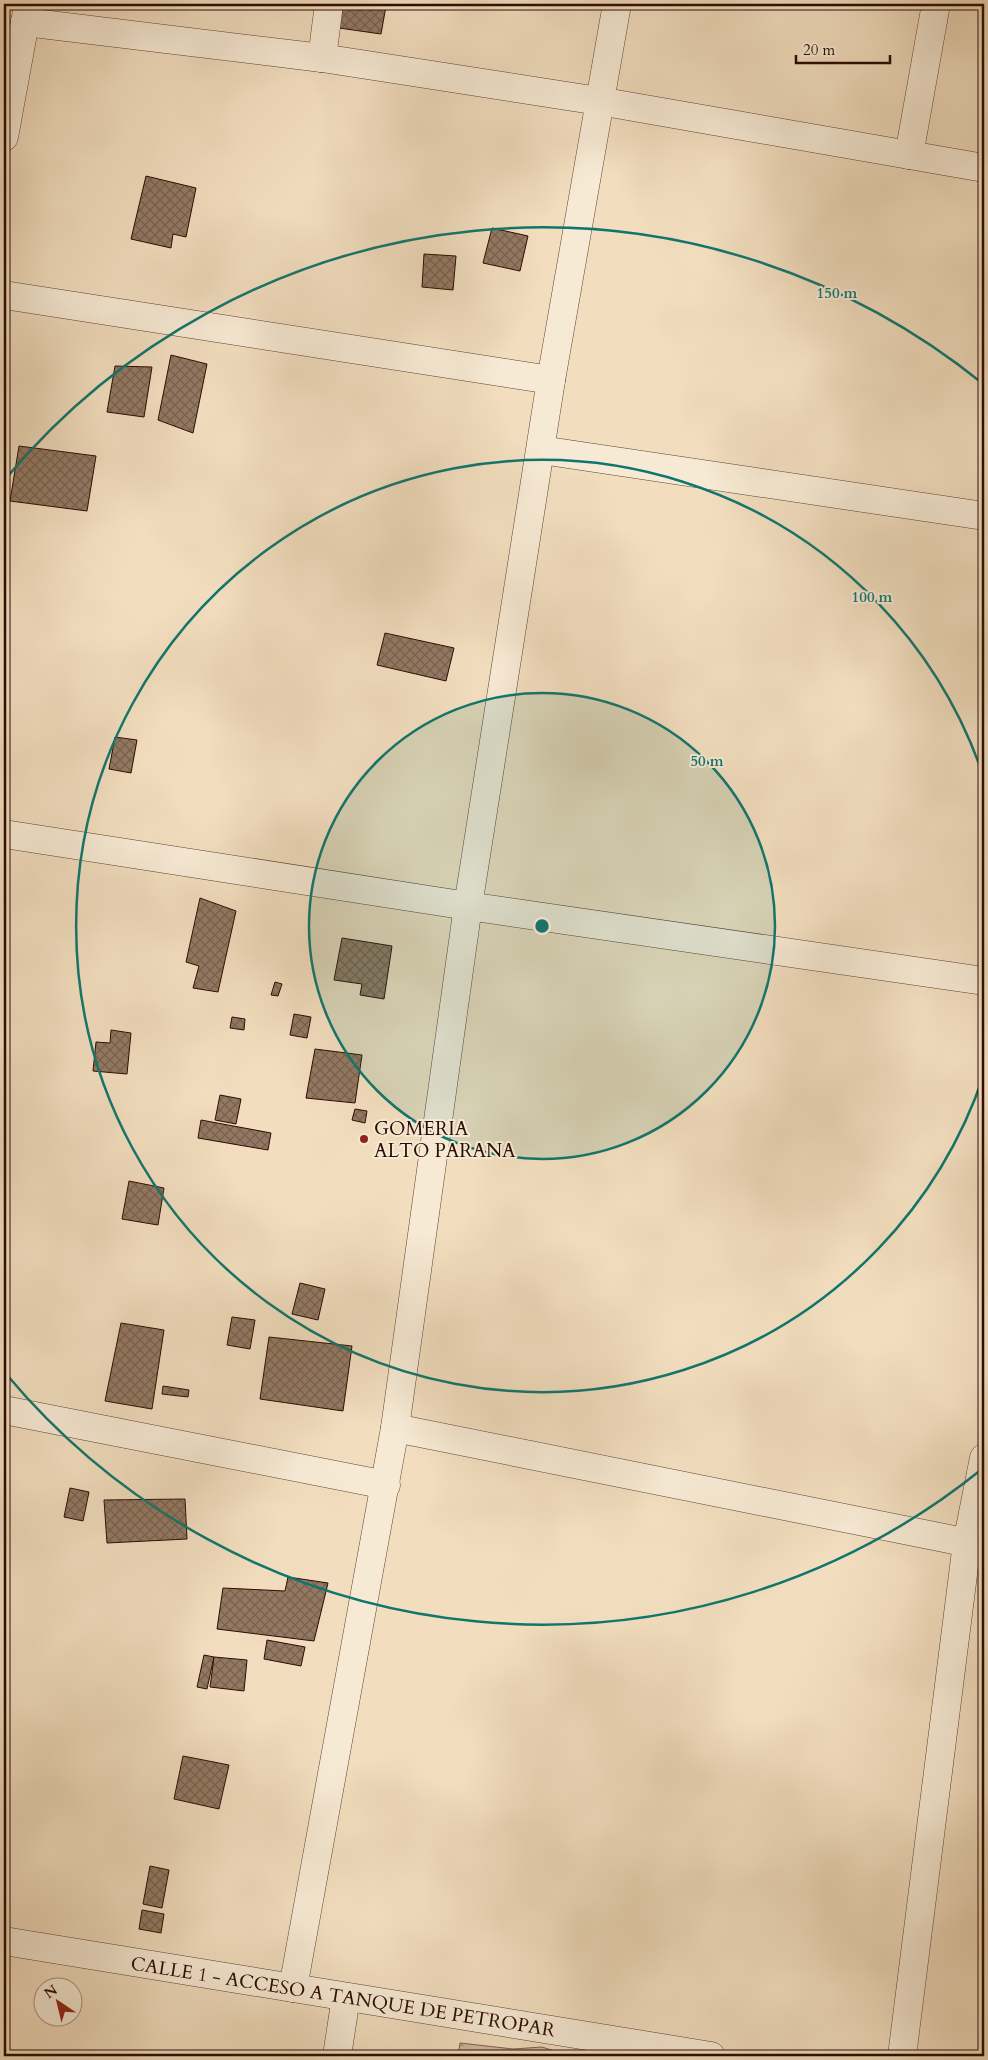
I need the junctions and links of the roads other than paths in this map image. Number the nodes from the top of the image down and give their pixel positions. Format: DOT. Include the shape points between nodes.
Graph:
graph roads {
  1 [pos="330,4"];
  2 [pos="617,4"];
  3 [pos="936,4"];
  4 [pos="27,13"];
  5 [pos="322,58"];
  6 [pos="598,101"];
  7 [pos="4,137"];
  8 [pos="909,155"];
  9 [pos="984,168"];
  10 [pos="4,295"];
  11 [pos="551,380"];
  12 [pos="540,450"];
  13 [pos="984,516"];
  14 [pos="4,834"];
  15 [pos="468,906"];
  16 [pos="984,982"];
  17 [pos="4,1410"];
  18 [pos="395,1428"];
  19 [pos="984,1458"];
  20 [pos="386,1485"];
  21 [pos="976,1544"];
  22 [pos="4,1941"];
  23 [pos="293,1988"];
  24 [pos="346,1997"];
  25 [pos="337,2056"];
  26 [pos="711,2056"];
  27 [pos="902,2056"];
  1 -- 5 [label="street"];
  2 -- 6 [label="street"];
  3 -- 8 [label="street"];
  4 -- 5 [label="street"];
  4 -- 7 [label="street"];
  5 -- 6 [label="street"];
  6 -- 8 [label="street"];
  6 -- 11 [label="street"];
  8 -- 9 [label="street"];
  10 -- 11 [label="street"];
  11 -- 12 [label="street"];
  12 -- 13 [label="street"];
  12 -- 15 [label="street"];
  14 -- 15 [label="street"];
  15 -- 16 [label="street"];
  15 -- 18 [label="street"];
  17 -- 20 [label="street"];
  18 -- 20 [label="street"];
  18 -- 21 [label="street"];
  19 -- 21 [label="street"];
  20 -- 23 [label="street"];
  21 -- 27 [label="street"];
  22 -- 23 [label="street, CALLE 1 - ACCESO A TANQUE DE PETROPAR"];
  23 -- 24 [label="street, CALLE 1 - ACCESO A TANQUE DE PETROPAR"];
  24 -- 25 [label="street"];
  24 -- 26 [label="street, CALLE 1 - ACCESO A TANQUE DE PETROPAR"];
}
